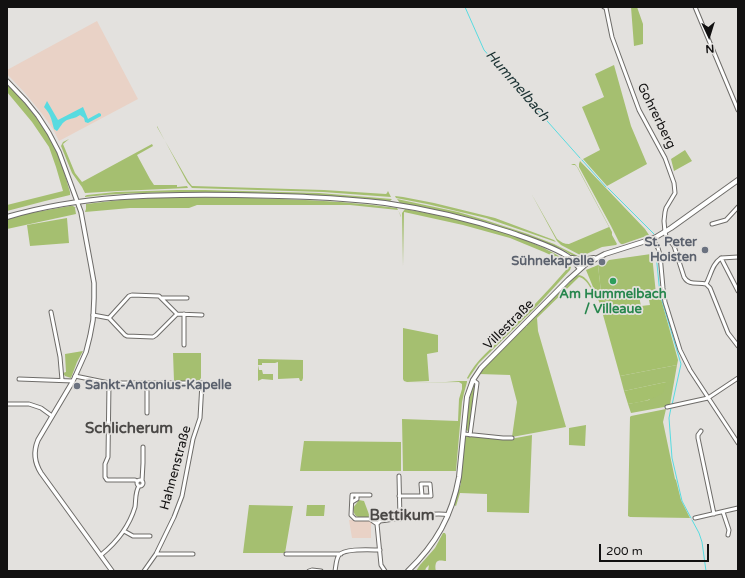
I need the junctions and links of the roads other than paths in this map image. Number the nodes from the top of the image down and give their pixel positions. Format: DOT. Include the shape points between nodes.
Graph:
graph roads {
  1 [pos="606,7"];
  2 [pos="695,7"];
  3 [pos="7,81"];
  4 [pos="738,110"];
  5 [pos="738,180"];
  6 [pos="77,202"];
  7 [pos="738,207"];
  8 [pos="7,217"];
  9 [pos="712,224"];
  10 [pos="665,232"];
  11 [pos="652,239"];
  12 [pos="569,257"];
  13 [pos="738,257"];
  14 [pos="597,258"];
  15 [pos="721,258"];
  16 [pos="580,269"];
  17 [pos="706,284"];
  18 [pos="738,291"];
  19 [pos="162,298"];
  20 [pos="187,298"];
  21 [pos="51,312"];
  22 [pos="177,314"];
  23 [pos="184,314"];
  24 [pos="93,315"];
  25 [pos="202,315"];
  26 [pos="109,318"];
  27 [pos="184,345"];
  28 [pos="738,346"];
  29 [pos="75,376"];
  30 [pos="738,378"];
  31 [pos="18,379"];
  32 [pos="62,380"];
  33 [pos="473,380"];
  34 [pos="73,381"];
  35 [pos="109,383"];
  36 [pos="147,383"];
  37 [pos="708,398"];
  38 [pos="7,404"];
  39 [pos="667,407"];
  40 [pos="147,413"];
  41 [pos="52,416"];
  42 [pos="701,431"];
  43 [pos="464,434"];
  44 [pos="470,435"];
  45 [pos="512,438"];
  46 [pos="738,443"];
  47 [pos="143,447"];
  48 [pos="399,476"];
  49 [pos="138,481"];
  50 [pos="142,481"];
  51 [pos="139,486"];
  52 [pos="370,495"];
  53 [pos="399,496"];
  54 [pos="422,496"];
  55 [pos="738,508"];
  56 [pos="723,512"];
  57 [pos="714,514"];
  58 [pos="448,515"];
  59 [pos="400,518"];
  60 [pos="695,518"];
  61 [pos="377,524"];
  62 [pos="124,531"];
  63 [pos="150,536"];
  64 [pos="728,536"];
  65 [pos="380,550"];
  66 [pos="156,554"];
  67 [pos="193,554"];
  68 [pos="286,554"];
  69 [pos="341,554"];
  70 [pos="101,555"];
  71 [pos="112,571"];
  72 [pos="144,571"];
  73 [pos="310,571"];
  74 [pos="322,571"];
  75 [pos="335,571"];
  76 [pos="385,571"];
  77 [pos="408,571"];
  1 -- 10 [label="street, Gohrerberg" via="612,37 639,110 665,158 675,187 674,195 665,212"];
  2 -- 4 [label="street"];
  3 -- 6 [label="street" via="31,107 49,133 59,152"];
  5 -- 10 [label="main road, Villestraße"];
  6 -- 8 [label="main road"];
  6 -- 12 [label="main road" via="129,196 194,195 301,197 375,202 482,223 539,243"];
  6 -- 24 [label="street" via="93,278"];
  7 -- 9 [label="street" via="726,220"];
  10 -- 11 [label="main road, Villestraße"];
  10 -- 17 [label="street" via="674,246 686,280 692,284"];
  11 -- 14 [label="main road, Villestraße"];
  11 -- 37 [label="street" via="660,255 664,297 678,345"];
  12 -- 14 [label="main road" via="581,260"];
  12 -- 16 [label="main road"];
  13 -- 15 [label="street"];
  14 -- 16 [label="main road, Villestraße"];
  15 -- 17 [label="street" via="714,266"];
  15 -- 18 [label="street"];
  16 -- 33 [label="main road, Villestraße" via="483,365"];
  17 -- 28 [label="street" via="712,291 728,332"];
  19 -- 20 [label="street"];
  19 -- 22 [label="street"];
  19 -- 26 [label="street" via="157,295 130,296"];
  21 -- 32 [label="street"];
  22 -- 23 [label="street"];
  22 -- 26 [label="street" via="152,337 127,336"];
  23 -- 25 [label="street"];
  23 -- 27 [label="street"];
  24 -- 26 [label="street"];
  24 -- 29 [label="street" via="87,347"];
  29 -- 34 [label="street"];
  29 -- 35 [label="street"];
  30 -- 37 [label="street"];
  31 -- 32 [label="street"];
  32 -- 34 [label="street"];
  33 -- 43 [label="main road, Villestraße" via="468,397"];
  33 -- 44 [label="street" via="477,383"];
  34 -- 41 [label="street"];
  35 -- 36 [label="street"];
  35 -- 49 [label="street" via="108,457 105,477 107,480"];
  36 -- 40 [label="street"];
  36 -- 66 [label="street, Hahnenstraße" via="202,383 200,418 192,439 182,496"];
  37 -- 39 [label="street"];
  37 -- 46 [label="street"];
  38 -- 41 [label="street" via="29,404 41,408"];
  41 -- 70 [label="street" via="36,443 37,465"];
  42 -- 57 [label="street" via="698,438"];
  43 -- 44 [label="street"];
  43 -- 58 [label="main road, Villestraße" via="458,483"];
  44 -- 45 [label="street"];
  47 -- 50 [label="street"];
  48 -- 53 [label="street"];
  49 -- 50 [label="street"];
  49 -- 51 [label="street"];
  50 -- 51 [label="street" via="142,485"];
  51 -- 62 [label="street" via="134,511"];
  52 -- 61 [label="street" via="352,495 351,515 355,519 371,519"];
  53 -- 54 [label="street"];
  53 -- 59 [label="street"];
  54 -- 54 [label="street" via="431,496 430,484 421,484"];
  55 -- 56 [label="street"];
  56 -- 57 [label="street"];
  56 -- 64 [label="street" via="729,530"];
  57 -- 60 [label="street"];
  58 -- 59 [label="street"];
  58 -- 77 [label="main road, Villestraße" via="432,545"];
  59 -- 61 [label="street" via="380,521"];
  61 -- 65 [label="street"];
  62 -- 63 [label="street" via="133,536"];
  62 -- 70 [label="street"];
  65 -- 69 [label="street"];
  65 -- 76 [label="street" via="381,565"];
  66 -- 67 [label="street"];
  66 -- 72 [label="street, Hahnenstraße"];
  68 -- 69 [label="street"];
  69 -- 75 [label="street"];
  70 -- 71 [label="street"];
  73 -- 74 [label="street"];
}
